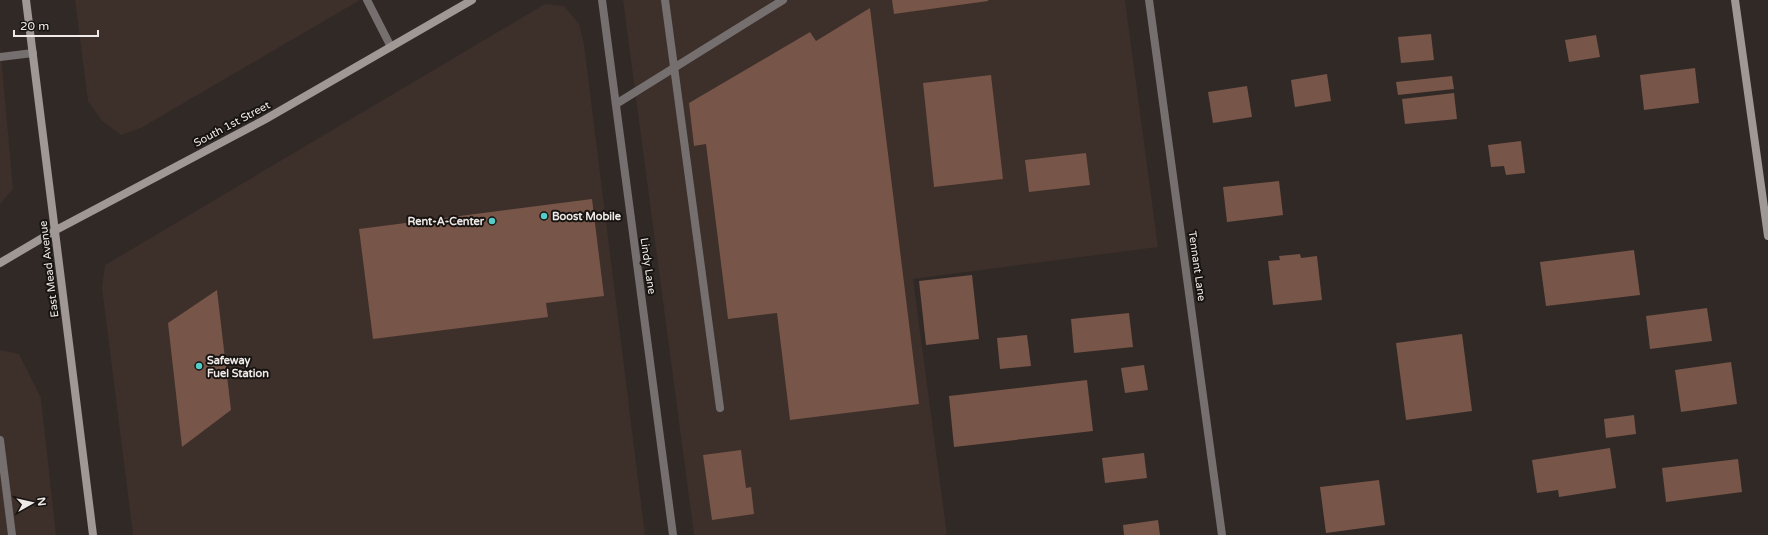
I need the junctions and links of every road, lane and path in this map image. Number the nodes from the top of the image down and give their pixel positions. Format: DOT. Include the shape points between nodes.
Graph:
graph roads {
  1 [pos="26,0"];
  2 [pos="367,0"];
  3 [pos="472,0"];
  4 [pos="602,0"];
  5 [pos="665,0"];
  6 [pos="783,0"];
  7 [pos="1150,0"];
  8 [pos="1734,0"];
  9 [pos="391,47"];
  10 [pos="33,53"];
  11 [pos="0,57"];
  12 [pos="675,67"];
  13 [pos="616,104"];
  14 [pos="56,230"];
  15 [pos="1768,236"];
  16 [pos="0,263"];
  17 [pos="720,408"];
  18 [pos="0,440"];
  19 [pos="12,535"];
  20 [pos="92,535"];
  21 [pos="673,535"];
  22 [pos="1222,535"];
  1 -- 10 [label="street, East Mead Avenue"];
  2 -- 9 [label="street"];
  3 -- 9 [label="street, South 1st Street"];
  4 -- 13 [label="street, Lindy Lane"];
  5 -- 12 [label="street"];
  6 -- 12 [label="street"];
  7 -- 22 [label="street, Tennant Lane"];
  8 -- 15 [label="street"];
  9 -- 14 [label="street, South 1st Street" via="264,120"];
  10 -- 11 [label="street"];
  10 -- 14 [label="street, East Mead Avenue"];
  12 -- 13 [label="street"];
  12 -- 17 [label="street"];
  13 -- 21 [label="street, Lindy Lane"];
  14 -- 16 [label="street, South 1st Street"];
  14 -- 20 [label="street, East Mead Avenue"];
  18 -- 19 [label="street"];
}
